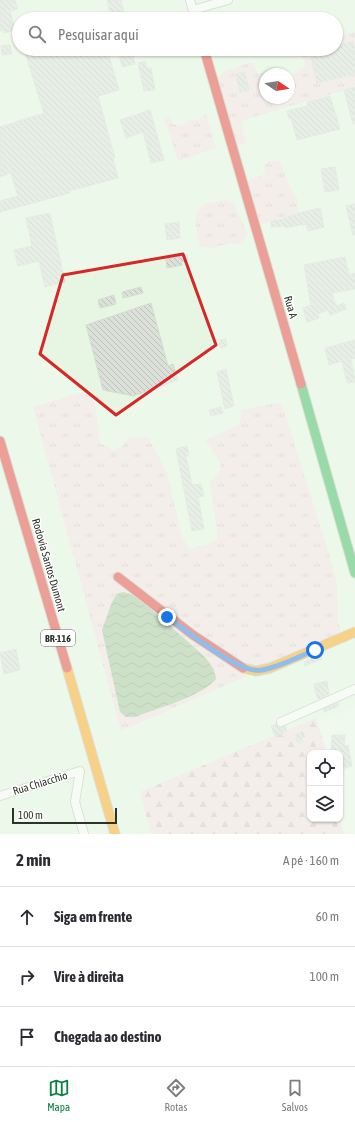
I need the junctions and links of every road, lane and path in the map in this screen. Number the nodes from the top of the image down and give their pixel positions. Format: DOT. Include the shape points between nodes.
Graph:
graph roads {
  1 [pos="190,0"];
  2 [pos="228,0"];
  3 [pos="193,10"];
  4 [pos="206,56"];
  5 [pos="0,441"];
  6 [pos="355,572"];
  7 [pos="118,577"];
  8 [pos="355,632"];
  9 [pos="355,689"];
  10 [pos="281,722"];
  11 [pos="0,796"];
  12 [pos="84,834"];
  13 [pos="115,834"];
  1 -- 3 [label="street"];
  2 -- 3 [label="street"];
  4 -- 6 [label="main road, Rua A"];
  5 -- 13 [label="main road, Rodovia Santos Dumont / BR-116"];
  7 -- 8 [label="main road" via="167,617 214,650 243,668 251,670 262,671"];
  9 -- 10 [label="street"];
  11 -- 12 [label="street, Rua Chiacchio" via="80,771 75,802"];
}
